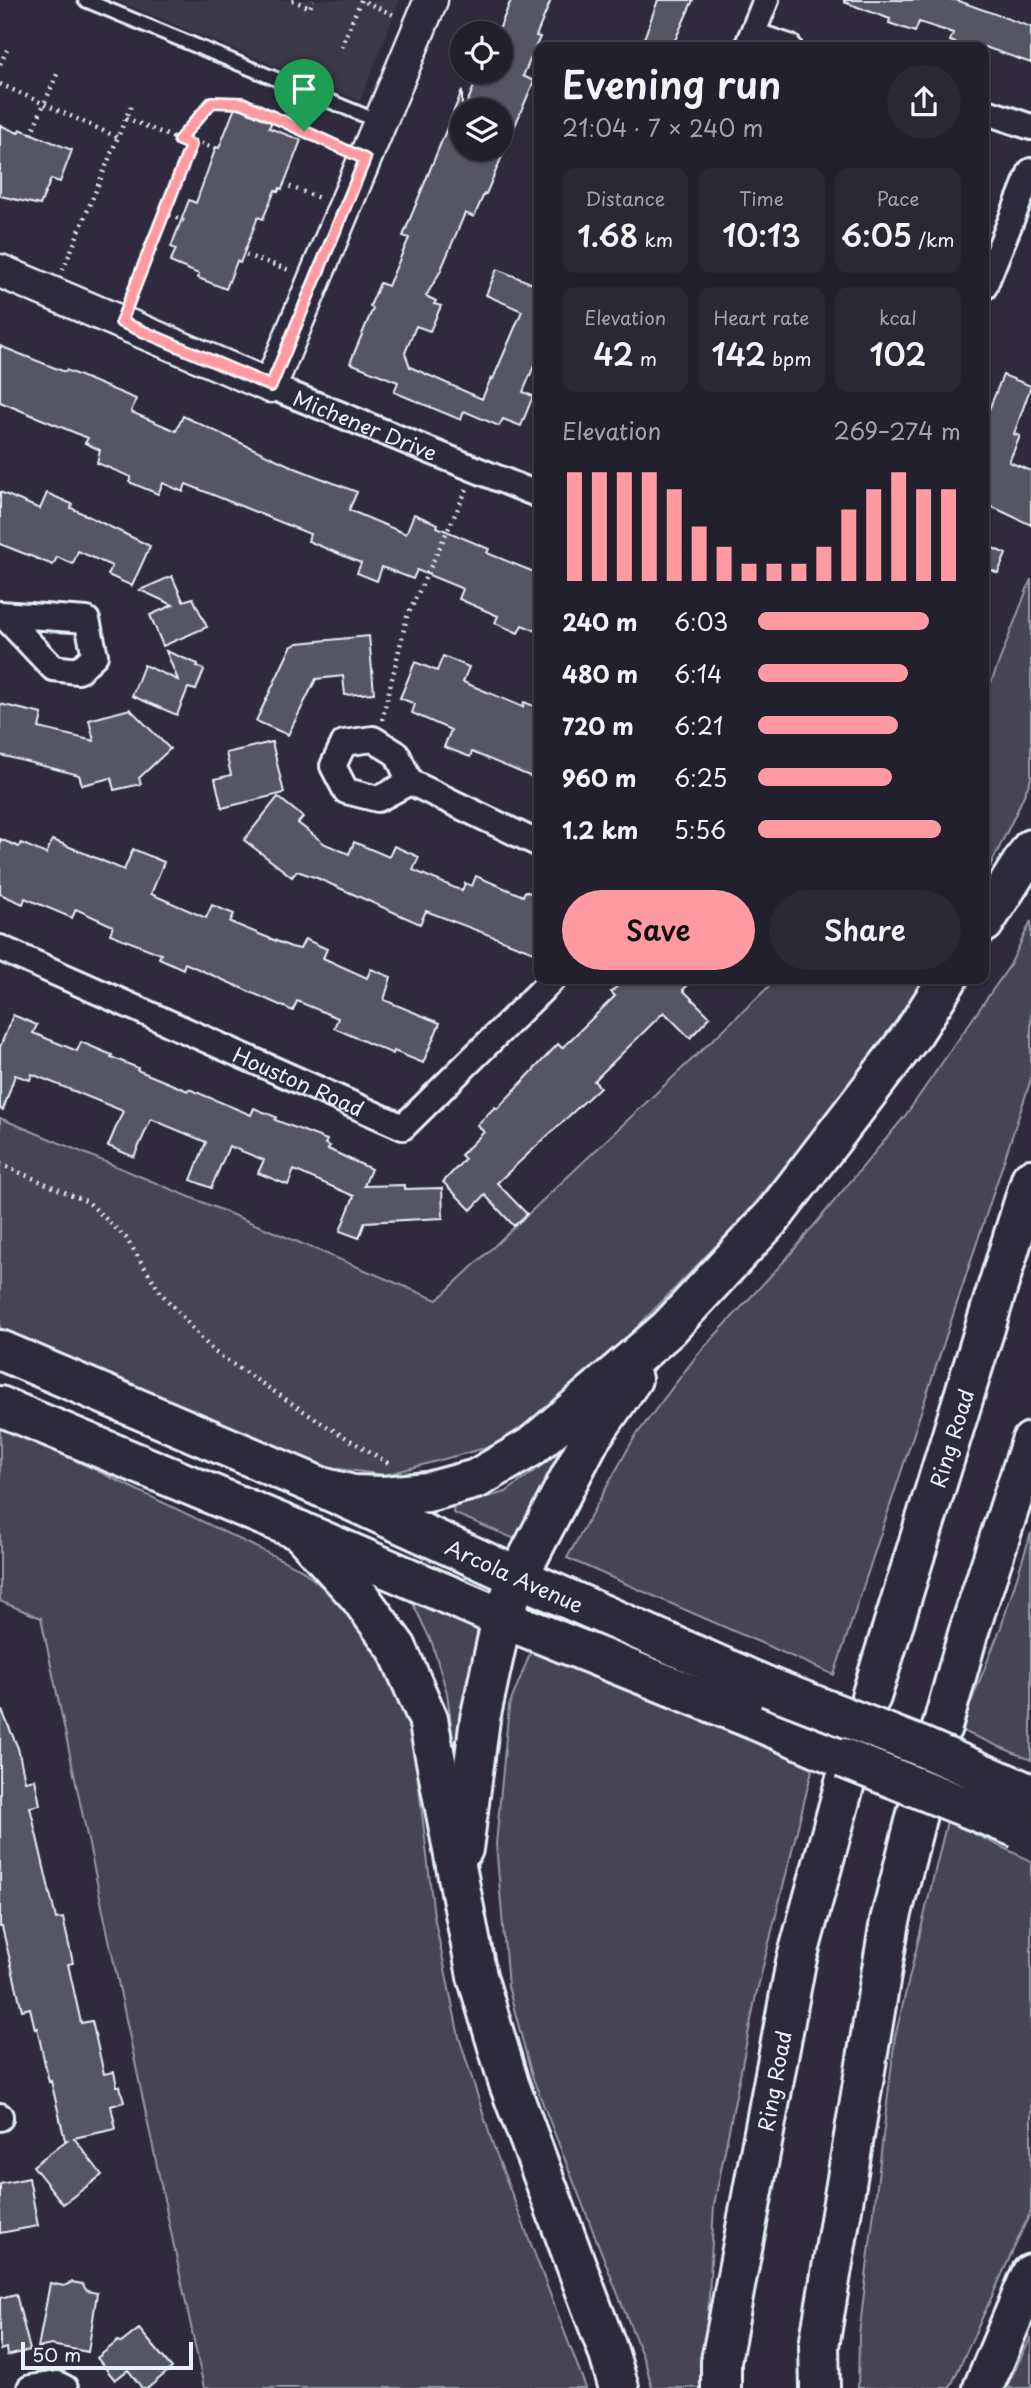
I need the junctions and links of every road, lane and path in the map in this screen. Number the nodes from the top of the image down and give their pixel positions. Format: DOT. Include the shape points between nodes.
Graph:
graph roads {
  1 [pos="85,0"];
  2 [pos="292,0"];
  3 [pos="313,0"];
  4 [pos="766,0"];
  5 [pos="358,1"];
  6 [pos="426,13"];
  7 [pos="750,41"];
  8 [pos="341,47"];
  9 [pos="7,50"];
  10 [pos="0,64"];
  11 [pos="58,72"];
  12 [pos="0,84"];
  13 [pos="132,103"];
  14 [pos="44,104"];
  15 [pos="989,113"];
  16 [pos="126,118"];
  17 [pos="380,122"];
  18 [pos="1031,127"];
  19 [pos="31,134"];
  20 [pos="119,138"];
  21 [pos="179,140"];
  22 [pos="191,145"];
  23 [pos="215,149"];
  24 [pos="365,159"];
  25 [pos="1031,172"];
  26 [pos="284,184"];
  27 [pos="345,208"];
  28 [pos="163,213"];
  29 [pos="184,222"];
  30 [pos="246,255"];
  31 [pos="0,271"];
  32 [pos="989,275"];
  33 [pos="315,279"];
  34 [pos="53,294"];
  35 [pos="121,322"];
  36 [pos="271,386"];
  37 [pos="476,470"];
  38 [pos="534,493"];
  39 [pos="373,739"];
  40 [pos="410,782"];
  41 [pos="534,842"];
  42 [pos="1031,849"];
  43 [pos="989,915"];
  44 [pos="0,948"];
  45 [pos="548,984"];
  46 [pos="944,984"];
  47 [pos="0,1164"];
  48 [pos="1031,1179"];
  49 [pos="668,1329"];
  50 [pos="0,1350"];
  51 [pos="0,1406"];
  52 [pos="1031,1442"];
  53 [pos="321,1487"];
  54 [pos="414,1493"];
  55 [pos="300,1531"];
  56 [pos="518,1577"];
  57 [pos="502,1618"];
  58 [pos="871,1697"];
  59 [pos="762,1703"];
  60 [pos="942,1727"];
  61 [pos="846,1779"];
  62 [pos="918,1810"];
  63 [pos="1027,1818"];
  64 [pos="459,1886"];
  65 [pos="1027,2285"];
  66 [pos="30,2388"];
  67 [pos="65,2388"];
  68 [pos="619,2388"];
  69 [pos="720,2388"];
  70 [pos="820,2388"];
  71 [pos="983,2388"];
  1 -- 17 [label="lane"];
  2 -- 3 [label="path" via="310,8"];
  4 -- 7 [label="street"];
  5 -- 6 [label="path"];
  5 -- 8 [label="path"];
  6 -- 17 [label="street"];
  9 -- 10 [label="path"];
  11 -- 14 [label="path"];
  12 -- 14 [label="path"];
  13 -- 16 [label="path"];
  14 -- 19 [label="path"];
  14 -- 20 [label="path"];
  15 -- 18 [label="street"];
  16 -- 20 [label="path"];
  16 -- 21 [label="path"];
  17 -- 24 [label="street"];
  20 -- 34 [label="path"];
  21 -- 22 [label="path"];
  21 -- 24 [label="path" via="212,102 243,103"];
  22 -- 23 [label="path" via="193,140"];
  22 -- 28 [label="path"];
  24 -- 27 [label="street"];
  25 -- 32 [label="street"];
  26 -- 27 [label="path"];
  27 -- 33 [label="street"];
  28 -- 29 [label="path"];
  28 -- 35 [label="path"];
  30 -- 33 [label="path"];
  31 -- 34 [label="street, Michener Drive"];
  33 -- 36 [label="street"];
  34 -- 35 [label="street, Michener Drive"];
  35 -- 36 [label="street, Michener Drive"];
  36 -- 37 [label="street, Michener Drive"];
  37 -- 38 [label="street, Michener Drive"];
  37 -- 39 [label="path" via="407,617 381,726"];
  39 -- 40 [label="street" via="397,754"];
  39 -- 40 [label="street" via="344,743 332,766 346,791 378,799"];
  40 -- 41 [label="street"];
  42 -- 43 [label="main road"];
  44 -- 45 [label="street, Houston Road" via="403,1127"];
  46 -- 49 [label="main road" via="914,1032 774,1215"];
  47 -- 54 [label="path" via="89,1202 126,1238 161,1293 213,1351 389,1463"];
  48 -- 58 [label="main road, Ring Road"];
  49 -- 54 [label="main road" via="523,1453 476,1479"];
  49 -- 56 [label="main road" via="590,1439"];
  50 -- 53 [label="main road, Arcola Avenue"];
  51 -- 55 [label="main road, Arcola Avenue"];
  52 -- 60 [label="main road"];
  53 -- 54 [label="main road" via="384,1496"];
  53 -- 56 [label="main road, Arcola Avenue"];
  55 -- 57 [label="main road, Arcola Avenue"];
  55 -- 64 [label="main road" via="359,1596 397,1648 428,1719"];
  56 -- 57 [label="main road"];
  56 -- 59 [label="main road, Arcola Avenue"];
  57 -- 59 [label="main road, Arcola Avenue"];
  57 -- 64 [label="main road" via="480,1720"];
  59 -- 63 [label="main road, Arcola Avenue, bridge" via="922,1747"];
  61 -- 69 [label="main road, Ring Road" via="796,1962"];
  62 -- 70 [label="main road" via="883,1962 819,2346"];
  64 -- 68 [label="main road" via="477,1976 509,2084"];
  65 -- 71 [label="main road"];
  66 -- 67 [label="street" via="57,2384"];
}
